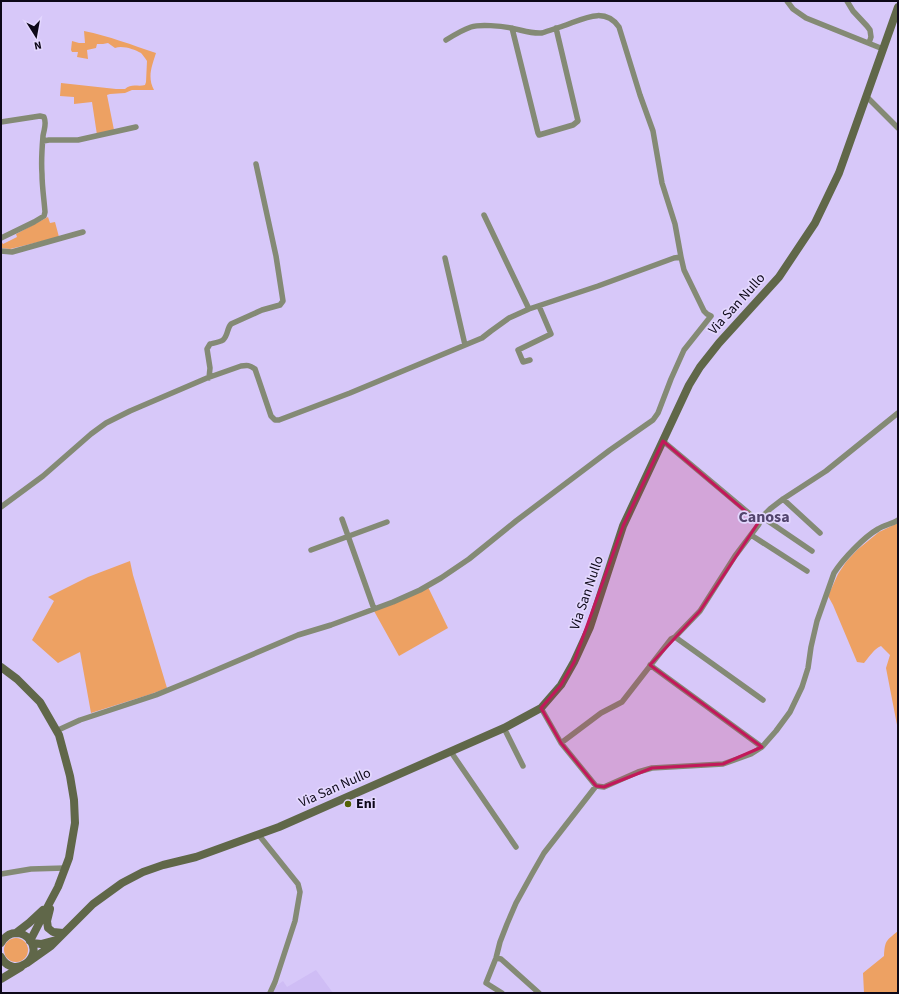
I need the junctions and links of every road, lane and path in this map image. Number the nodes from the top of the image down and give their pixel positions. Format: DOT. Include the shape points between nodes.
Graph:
graph roads {
  1 [pos="787,1"];
  2 [pos="847,1"];
  3 [pos="898,7"];
  4 [pos="512,28"];
  5 [pos="556,28"];
  6 [pos="446,40"];
  7 [pos="869,43"];
  8 [pos="883,49"];
  9 [pos="866,96"];
  10 [pos="1,122"];
  11 [pos="136,127"];
  12 [pos="898,128"];
  13 [pos="43,141"];
  14 [pos="256,164"];
  15 [pos="484,215"];
  16 [pos="83,232"];
  17 [pos="1,238"];
  18 [pos="1,251"];
  19 [pos="681,256"];
  20 [pos="445,258"];
  21 [pos="539,306"];
  22 [pos="529,309"];
  23 [pos="465,345"];
  24 [pos="530,360"];
  25 [pos="208,378"];
  26 [pos="898,413"];
  27 [pos="663,442"];
  28 [pos="783,499"];
  29 [pos="1,507"];
  30 [pos="762,517"];
  31 [pos="342,519"];
  32 [pos="898,520"];
  33 [pos="387,522"];
  34 [pos="820,532"];
  35 [pos="751,535"];
  36 [pos="348,536"];
  37 [pos="311,550"];
  38 [pos="812,551"];
  39 [pos="807,571"];
  40 [pos="374,609"];
  41 [pos="675,637"];
  42 [pos="650,665"];
  43 [pos="1,667"];
  44 [pos="763,700"];
  45 [pos="541,708"];
  46 [pos="504,728"];
  47 [pos="56,731"];
  48 [pos="561,743"];
  49 [pos="762,746"];
  50 [pos="451,752"];
  51 [pos="523,766"];
  52 [pos="596,786"];
  53 [pos="258,834"];
  54 [pos="516,847"];
  55 [pos="65,868"];
  56 [pos="1,874"];
  57 [pos="58,887"];
  58 [pos="48,904"];
  59 [pos="1,933"];
  60 [pos="14,933"];
  61 [pos="63,933"];
  62 [pos="57,940"];
  63 [pos="31,942"];
  64 [pos="1,943"];
  65 [pos="1,957"];
  66 [pos="496,958"];
  67 [pos="25,964"];
  68 [pos="1,979"];
  69 [pos="270,993"];
  70 [pos="502,993"];
  71 [pos="539,993"];
  1 -- 7 [label="street" via="806,18"];
  2 -- 7 [label="street" via="870,30"];
  3 -- 8 [label="street, Via San Nullo"];
  4 -- 5 [label="street" via="542,33"];
  4 -- 5 [label="street" via="539,135 578,121"];
  4 -- 6 [label="street" via="477,25"];
  5 -- 19 [label="street" via="598,15 608,17 619,27 653,131 662,183 675,224"];
  7 -- 8 [label="street"];
  8 -- 9 [label="street, Via San Nullo"];
  9 -- 12 [label="street"];
  9 -- 27 [label="street, Via San Nullo" via="838,173 815,223 779,277 719,342 700,367"];
  10 -- 13 [label="street" via="44,117"];
  11 -- 13 [label="street" via="78,140"];
  13 -- 17 [label="street" via="44,216"];
  14 -- 25 [label="street" via="276,256 282,301 280,305 232,324 223,340 210,344 207,350 210,368"];
  15 -- 22 [label="street"];
  16 -- 18 [label="street" via="12,252"];
  19 -- 21 [label="street"];
  19 -- 40 [label="street" via="686,275 704,311 711,316 684,350 653,420 453,570 420,590"];
  20 -- 23 [label="street"];
  21 -- 22 [label="street"];
  21 -- 24 [label="street" via="551,334 518,350 523,362"];
  22 -- 23 [label="street" via="509,318 482,338"];
  23 -- 25 [label="street" via="329,402 279,420 271,416 252,366 241,366"];
  25 -- 29 [label="street" via="106,423 44,476"];
  26 -- 28 [label="street" via="826,471"];
  27 -- 30 [label="street" via="755,520"];
  27 -- 45 [label="street, Via San Nullo" via="623,526 590,627 574,662 561,685"];
  28 -- 30 [label="street"];
  28 -- 34 [label="street"];
  30 -- 35 [label="street"];
  30 -- 38 [label="street"];
  31 -- 36 [label="street"];
  32 -- 49 [label="street" via="871,534 834,573 817,621 802,687 790,712"];
  33 -- 36 [label="street"];
  35 -- 39 [label="street"];
  35 -- 41 [label="street" via="700,611"];
  36 -- 37 [label="street"];
  36 -- 40 [label="street"];
  40 -- 47 [label="street" via="298,635 156,695 80,720"];
  41 -- 42 [label="street"];
  41 -- 44 [label="street"];
  42 -- 48 [label="street" via="622,702 601,713"];
  42 -- 49 [label="street"];
  43 -- 47 [label="street" via="18,679 40,702"];
  45 -- 46 [label="street, Via San Nullo"];
  45 -- 48 [label="street"];
  46 -- 50 [label="street, Via San Nullo"];
  46 -- 51 [label="street"];
  47 -- 55 [label="street" via="70,776 74,800 75,823"];
  48 -- 52 [label="street"];
  49 -- 52 [label="street" via="751,754 723,764 652,768 604,787"];
  50 -- 53 [label="street, Via San Nullo"];
  50 -- 54 [label="street"];
  52 -- 66 [label="street" via="544,853 516,904"];
  53 -- 61 [label="street, Via San Nullo" via="196,857 143,872 122,883 93,904"];
  53 -- 69 [label="street" via="298,884 300,892 295,921"];
  55 -- 56 [label="street" via="31,869"];
  55 -- 57 [label="street"];
  57 -- 58 [label="street"];
  57 -- 61 [label="street" via="47,920 50,930"];
  58 -- 60 [label="street" via="29,923"];
  58 -- 63 [label="street"];
  59 -- 60 [label="street"];
  60 -- 63 [label="street" via="25,936"];
  60 -- 64 [label="street" via="6,936"];
  61 -- 62 [label="street, Via San Nullo"];
  62 -- 63 [label="street" via="41,944"];
  62 -- 67 [label="street, Via San Nullo"];
  63 -- 67 [label="street" via="33,951 30,960"];
  65 -- 67 [label="street" via="10,966"];
  66 -- 70 [label="street" via="486,983"];
  66 -- 71 [label="street" via="501,959"];
  67 -- 68 [label="street, Via San Nullo"];
}
